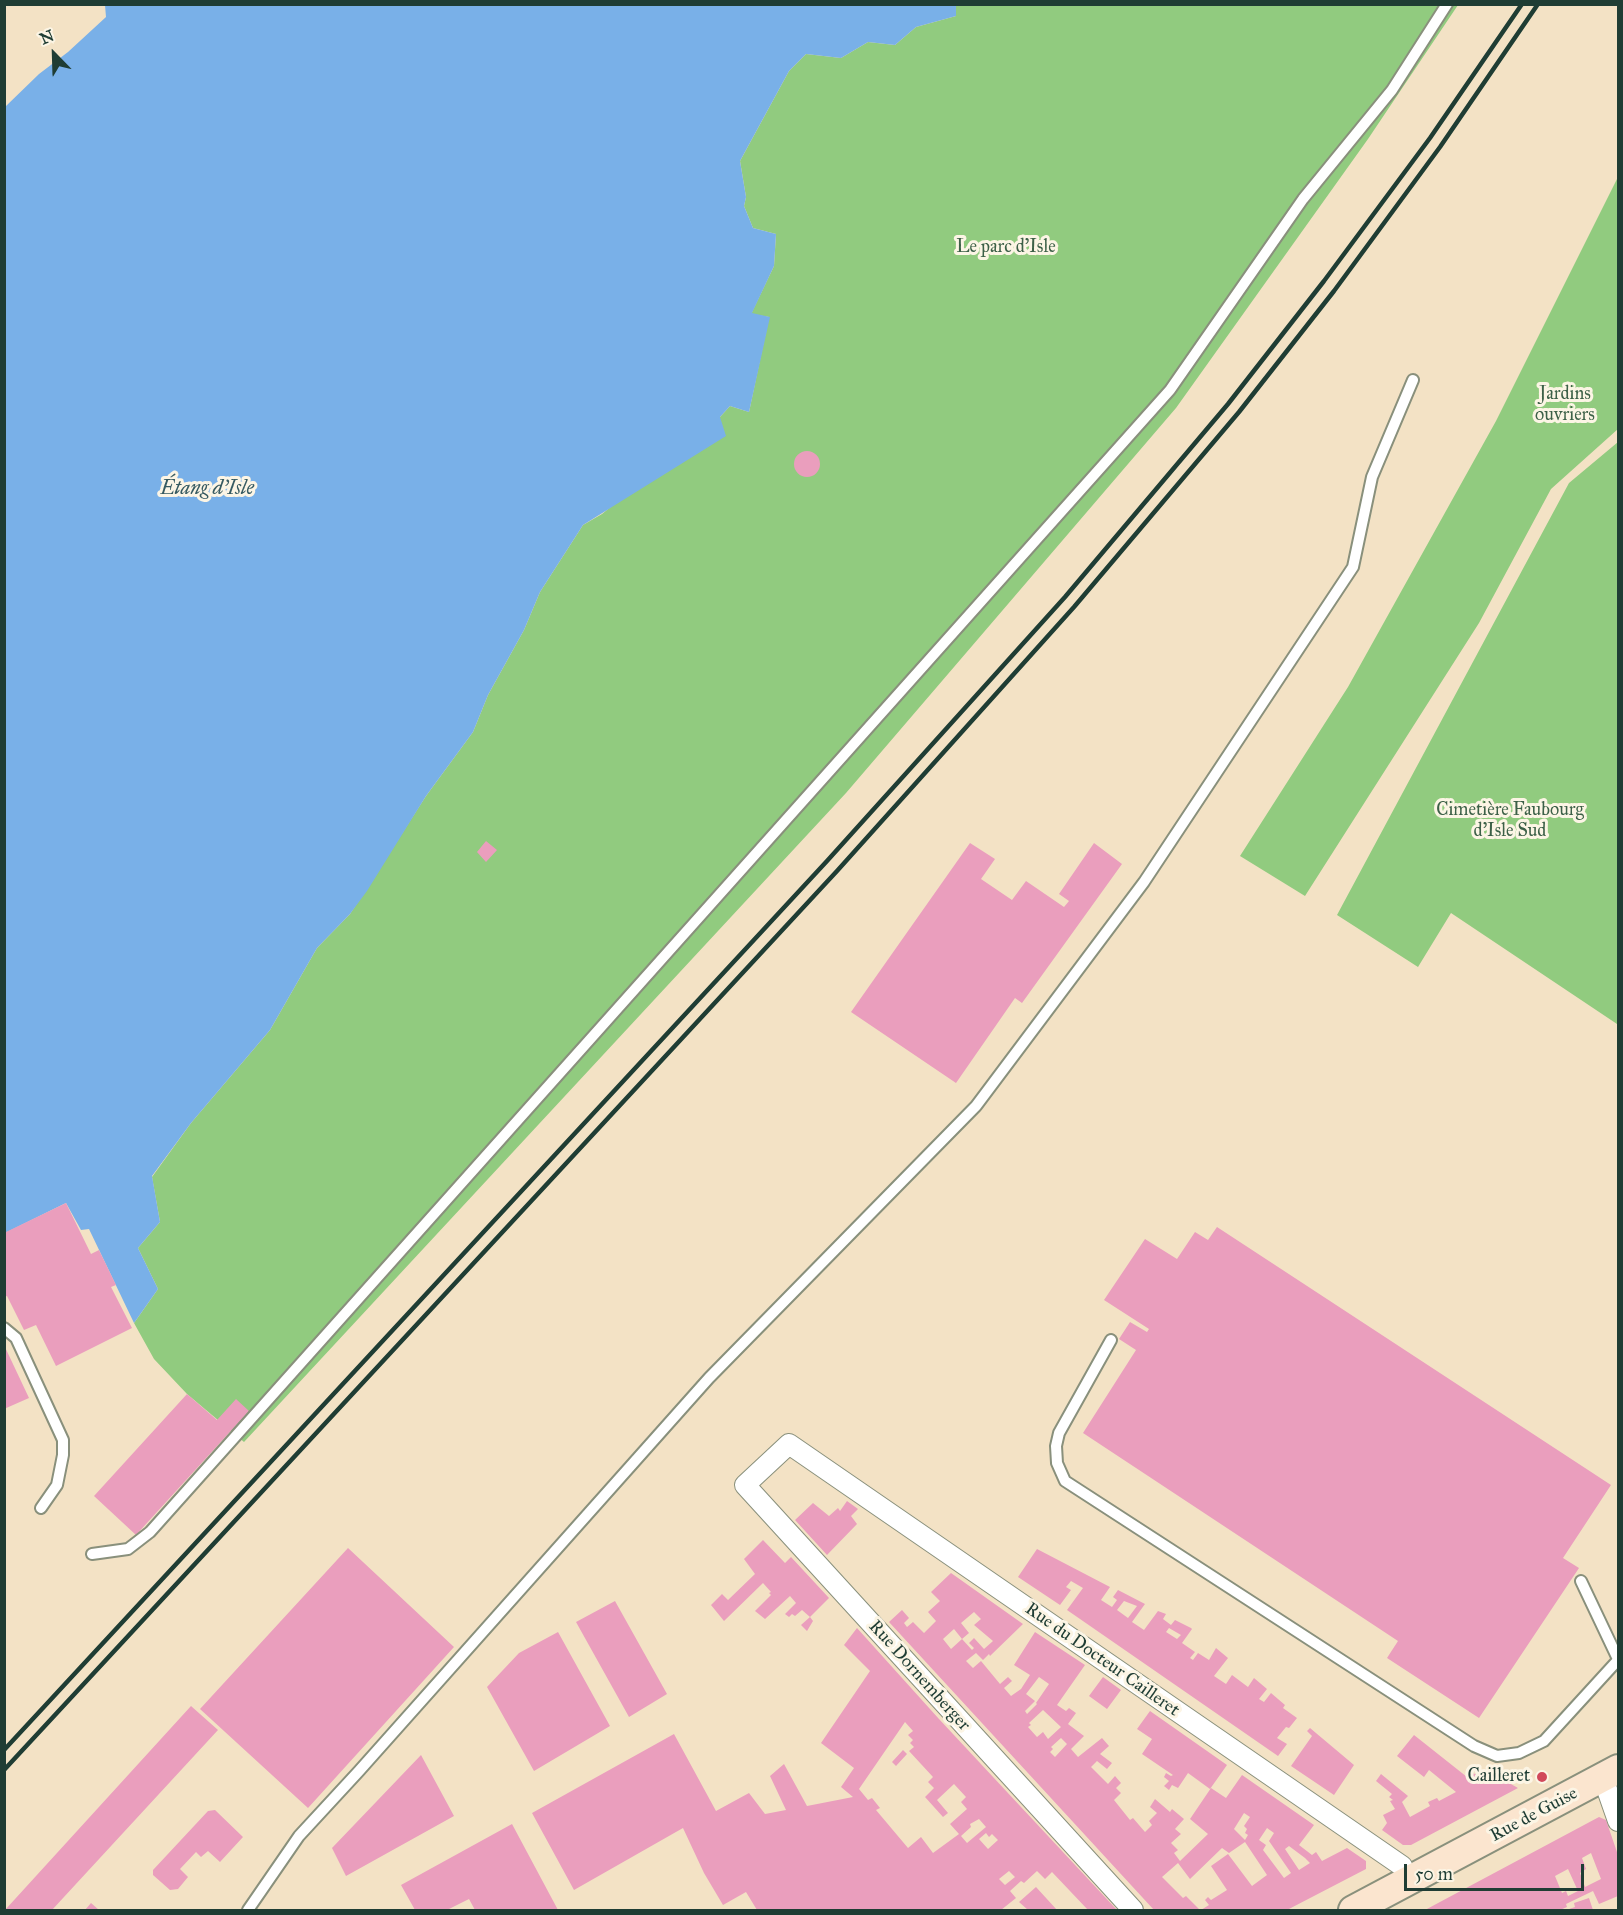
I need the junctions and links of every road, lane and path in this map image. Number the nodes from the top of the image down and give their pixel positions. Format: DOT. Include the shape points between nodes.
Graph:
graph roads {
  1 [pos="1447,4"];
  2 [pos="1413,380"];
  3 [pos="4,1328"];
  4 [pos="1110,1340"];
  5 [pos="789,1444"];
  6 [pos="41,1508"];
  7 [pos="92,1554"];
  8 [pos="1581,1581"];
  9 [pos="1615,1644"];
  10 [pos="1618,1660"];
  11 [pos="1611,1774"];
  12 [pos="1618,1821"];
  13 [pos="1409,1881"];
  14 [pos="248,1911"];
  15 [pos="1133,1911"];
  16 [pos="1353,1911"];
  1 -- 7 [label="lane" via="1392,90 1303,199 1170,390 150,1532 128,1548"];
  2 -- 14 [label="lane" via="1372,477 1353,567 1144,882 976,1106 709,1378 298,1836"];
  3 -- 6 [label="lane" via="16,1338 63,1440 57,1485"];
  4 -- 10 [label="lane" via="1059,1433 1057,1463 1065,1481 1474,1746 1497,1756 1519,1753 1544,1741"];
  5 -- 13 [label="street, Rue du Docteur Cailleret" via="1402,1866"];
  5 -- 15 [label="street, Rue Dornemberger" via="745,1485"];
  8 -- 9 [label="lane"];
  9 -- 10 [label="lane"];
  11 -- 12 [label="street"];
  11 -- 13 [label="main road, Rue de Guise"];
  13 -- 16 [label="main road, Rue de Guise"];
}
